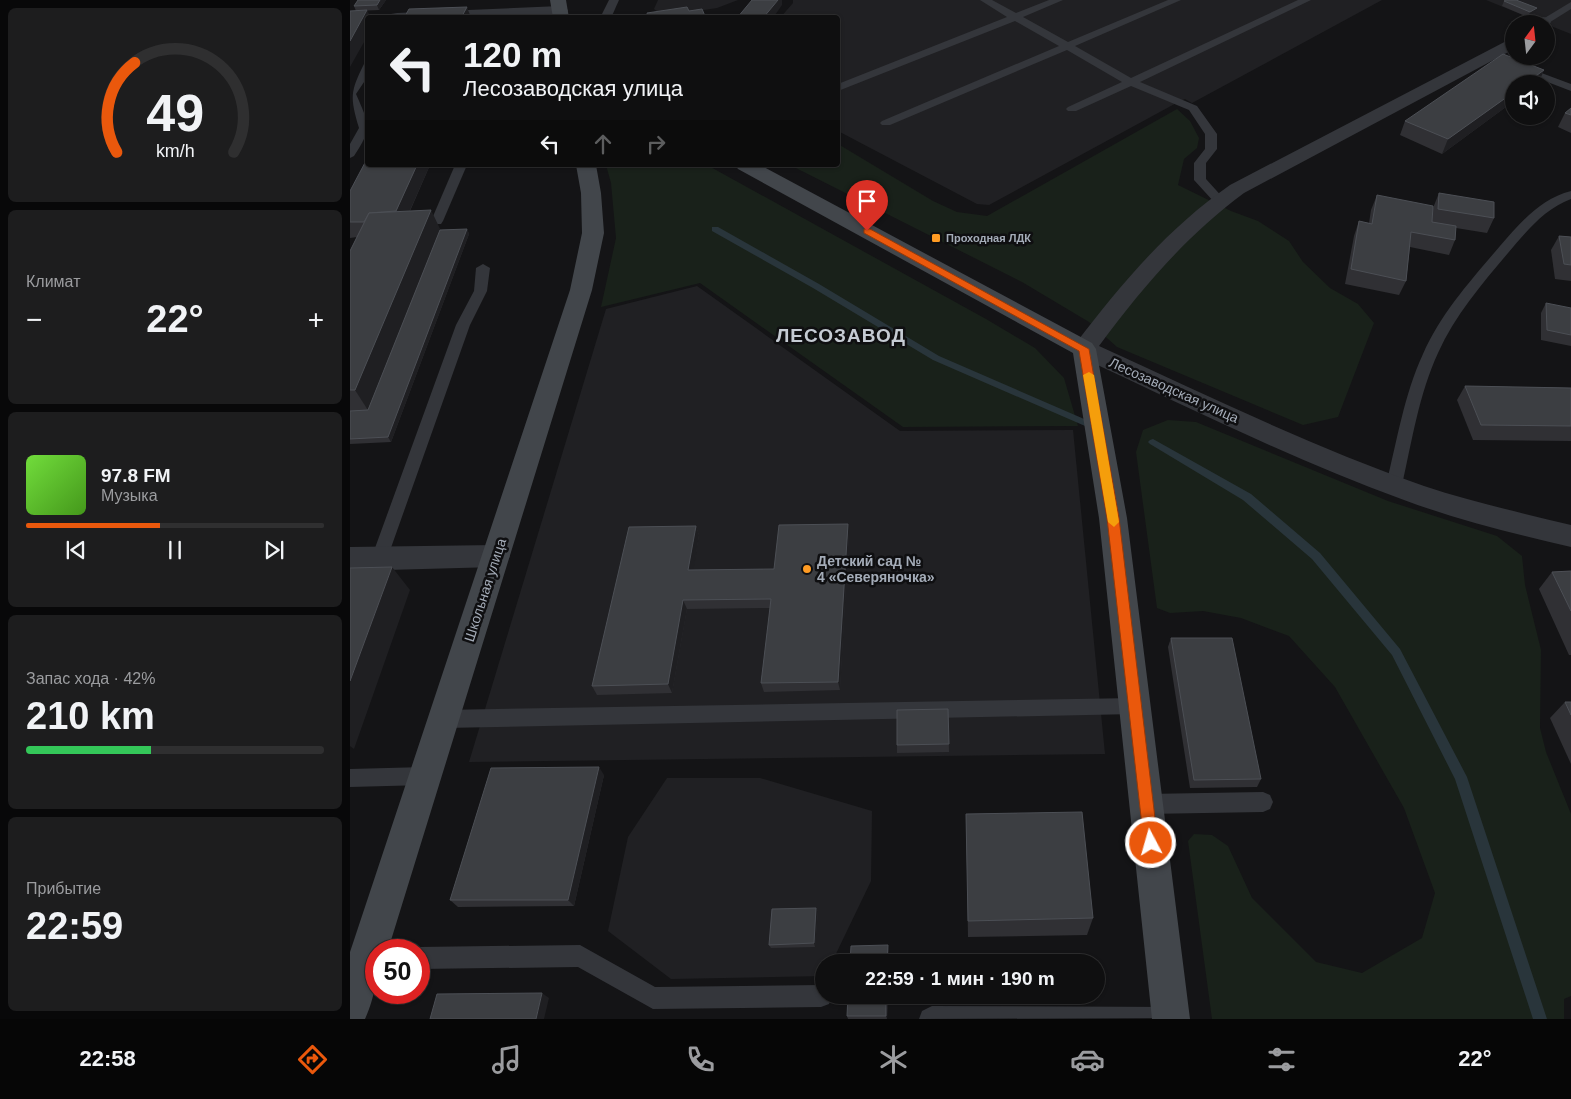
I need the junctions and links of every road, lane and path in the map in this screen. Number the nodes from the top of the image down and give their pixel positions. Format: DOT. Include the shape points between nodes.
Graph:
graph roads {
  1 [pos="614,0"];
  2 [pos="985,0"];
  3 [pos="1058,0"];
  4 [pos="1176,0"];
  5 [pos="1306,0"];
  6 [pos="1571,5"];
  7 [pos="560,10"];
  8 [pos="504,15"];
  9 [pos="607,15"];
  10 [pos="1555,15"];
  11 [pos="1014,18"];
  12 [pos="1067,46"];
  13 [pos="1505,47"];
  14 [pos="1488,56"];
  15 [pos="365,71"];
  16 [pos="1131,82"];
  17 [pos="840,87"];
  18 [pos="1571,88"];
  19 [pos="1072,109"];
  20 [pos="886,123"];
  21 [pos="365,128"];
  22 [pos="365,128"];
  23 [pos="350,154"];
  24 [pos="460,167"];
  25 [pos="586,167"];
  26 [pos="750,167"];
  27 [pos="1571,195"];
  28 [pos="1219,200"];
  29 [pos="437,221"];
  30 [pos="482,268"];
  31 [pos="1084,349"];
  32 [pos="1394,486"];
  33 [pos="1571,536"];
  34 [pos="496,556"];
  35 [pos="350,559"];
  36 [pos="379,559"];
  37 [pos="1135,706"];
  38 [pos="443,719"];
  39 [pos="425,776"];
  40 [pos="350,778"];
  41 [pos="1263,802"];
  42 [pos="1146,804"];
  43 [pos="378,939"];
  44 [pos="430,958"];
  45 [pos="365,975"];
  46 [pos="815,996"];
  47 [pos="350,1010"];
  48 [pos="1171,1018"];
  49 [pos="930,1019"];
  1 -- 9 [label="lane"];
  2 -- 11 [label="lane"];
  3 -- 11 [label="lane"];
  4 -- 12 [label="lane"];
  5 -- 16 [label="lane"];
  6 -- 10 [label="lane"];
  7 -- 8 [label="street"];
  11 -- 12 [label="lane"];
  11 -- 17 [label="lane"];
  12 -- 16 [label="lane"];
  12 -- 20 [label="lane"];
  13 -- 14 [label="street"];
  14 -- 18 [label="lane"];
  14 -- 28 [label="street"];
  15 -- 22 [label="lane" via="351,94"];
  16 -- 19 [label="lane"];
  16 -- 28 [label="lane" via="1193,108 1211,134 1211,149 1200,163 1200,180"];
  21 -- 23 [label="lane"];
  24 -- 29 [label="lane"];
  25 -- 34 [label="main road, Школьная улица" via="593,233 581,290"];
  26 -- 31 [label="main road, Лесозаводская улица"];
  27 -- 32 [label="lane" via="1560,198 1531,218 1457,306 1430,354"];
  28 -- 31 [label="street" via="1159,254"];
  30 -- 36 [label="lane" via="482,289 463,325"];
  31 -- 32 [label="street, Лесозаводская улица"];
  31 -- 37 [label="main road" via="1113,518"];
  32 -- 33 [label="street, Лесозаводская улица" via="1499,519"];
  34 -- 36 [label="street"];
  34 -- 38 [label="main road, Школьная улица"];
  35 -- 36 [label="street"];
  37 -- 38 [label="lane"];
  37 -- 42 [label="main road"];
  38 -- 39 [label="main road, Школьная улица"];
  39 -- 40 [label="lane"];
  39 -- 43 [label="main road, Школьная улица"];
  41 -- 42 [label="lane"];
  42 -- 48 [label="main road"];
  44 -- 46 [label="lane" via="580,956 654,998"];
  45 -- 47 [label="main road, Школьная улица"];
  48 -- 49 [label="lane"];
}
